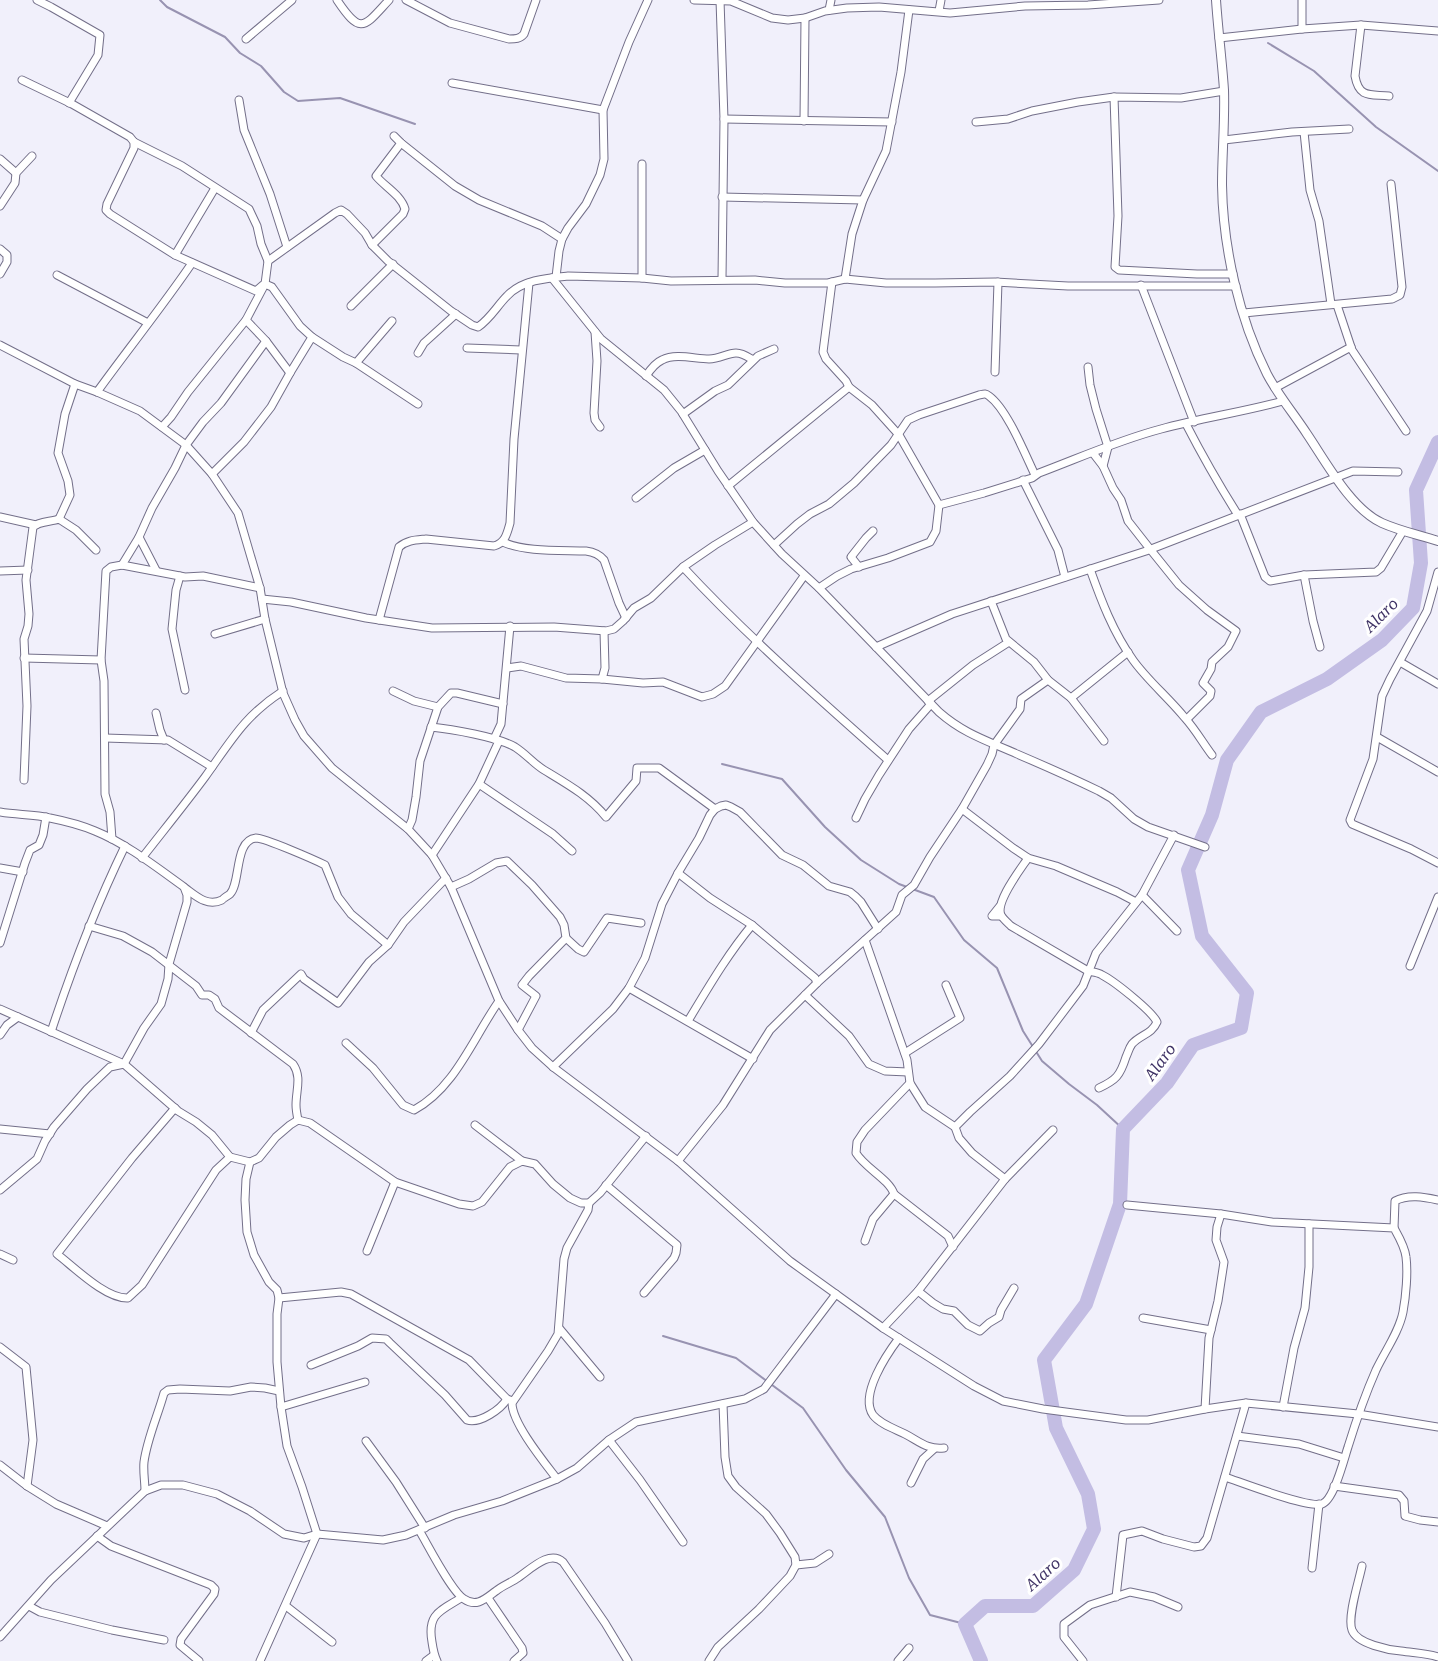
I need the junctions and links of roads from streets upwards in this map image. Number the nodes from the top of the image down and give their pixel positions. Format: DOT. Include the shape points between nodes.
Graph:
graph roads {
  1 [pos="37,0"];
  2 [pos="292,0"];
  3 [pos="338,0"];
  4 [pos="389,0"];
  5 [pos="406,0"];
  6 [pos="536,0"];
  7 [pos="648,0"];
  8 [pos="694,0"];
  9 [pos="720,0"];
  10 [pos="831,0"];
  11 [pos="941,0"];
  12 [pos="1159,0"];
  13 [pos="1216,0"];
  14 [pos="1302,0"];
  15 [pos="1101,2"];
  16 [pos="1013,4"];
  17 [pos="829,10"];
  18 [pos="909,10"];
  19 [pos="939,11"];
  20 [pos="805,18"];
  21 [pos="1361,25"];
  22 [pos="1302,29"];
  23 [pos="1438,31"];
  24 [pos="1219,38"];
  25 [pos="246,39"];
  26 [pos="22,80"];
  27 [pos="452,83"];
  28 [pos="1224,91"];
  29 [pos="1389,96"];
  30 [pos="1114,97"];
  31 [pos="239,100"];
  32 [pos="69,103"];
  33 [pos="603,110"];
  34 [pos="724,119"];
  35 [pos="804,121"];
  36 [pos="892,122"];
  37 [pos="976,122"];
  38 [pos="1349,129"];
  39 [pos="1304,132"];
  40 [pos="394,136"];
  41 [pos="1224,140"];
  42 [pos="134,142"];
  43 [pos="401,144"];
  44 [pos="32,156"];
  45 [pos="0,159"];
  46 [pos="642,164"];
  47 [pos="16,173"];
  48 [pos="1391,184"];
  49 [pos="215,188"];
  50 [pos="722,197"];
  51 [pos="863,200"];
  52 [pos="0,206"];
  53 [pos="562,238"];
  54 [pos="372,245"];
  55 [pos="287,247"];
  56 [pos="0,249"];
  57 [pos="175,255"];
  58 [pos="268,261"];
  59 [pos="192,263"];
  60 [pos="393,264"];
  61 [pos="0,274"];
  62 [pos="1233,274"];
  63 [pos="57,275"];
  64 [pos="554,277"];
  65 [pos="642,278"];
  66 [pos="722,279"];
  67 [pos="845,279"];
  68 [pos="832,282"];
  69 [pos="998,282"];
  70 [pos="529,283"];
  71 [pos="265,284"];
  72 [pos="1141,285"];
  73 [pos="1236,286"];
  74 [pos="1334,304"];
  75 [pos="351,306"];
  76 [pos="1244,313"];
  77 [pos="456,314"];
  78 [pos="246,320"];
  79 [pos="392,321"];
  80 [pos="148,323"];
  81 [pos="595,332"];
  82 [pos="312,337"];
  83 [pos="266,341"];
  84 [pos="0,345"];
  85 [pos="1351,347"];
  86 [pos="467,348"];
  87 [pos="774,349"];
  88 [pos="522,350"];
  89 [pos="418,353"];
  90 [pos="753,360"];
  91 [pos="356,363"];
  92 [pos="1088,367"];
  93 [pos="995,372"];
  94 [pos="290,373"];
  95 [pos="646,376"];
  96 [pos="75,384"];
  97 [pos="849,387"];
  98 [pos="1275,388"];
  99 [pos="97,392"];
  100 [pos="1283,400"];
  101 [pos="418,404"];
  102 [pos="682,414"];
  103 [pos="1194,422"];
  104 [pos="1186,424"];
  105 [pos="162,427"];
  106 [pos="600,428"];
  107 [pos="1406,431"];
  108 [pos="899,435"];
  109 [pos="186,445"];
  110 [pos="1108,447"];
  111 [pos="705,450"];
  112 [pos="1093,453"];
  113 [pos="1103,466"];
  114 [pos="1398,472"];
  115 [pos="212,474"];
  116 [pos="1035,475"];
  117 [pos="1335,478"];
  118 [pos="1023,480"];
  119 [pos="728,486"];
  120 [pos="636,498"];
  121 [pos="939,505"];
  122 [pos="1239,515"];
  123 [pos="0,517"];
  124 [pos="59,519"];
  125 [pos="753,522"];
  126 [pos="36,525"];
  127 [pos="873,531"];
  128 [pos="1403,531"];
  129 [pos="139,537"];
  130 [pos="1434,540"];
  131 [pos="503,542"];
  132 [pos="774,545"];
  133 [pos="1149,549"];
  134 [pos="96,550"];
  135 [pos="122,564"];
  136 [pos="683,567"];
  137 [pos="859,567"];
  138 [pos="1090,569"];
  139 [pos="28,570"];
  140 [pos="156,570"];
  141 [pos="0,571"];
  142 [pos="1438,572"];
  143 [pos="1304,575"];
  144 [pos="180,576"];
  145 [pos="804,576"];
  146 [pos="1065,577"];
  147 [pos="260,588"];
  148 [pos="819,588"];
  149 [pos="262,599"];
  150 [pos="991,601"];
  151 [pos="626,618"];
  152 [pos="265,619"];
  153 [pos="379,620"];
  154 [pos="510,626"];
  155 [pos="604,631"];
  156 [pos="215,634"];
  157 [pos="757,641"];
  158 [pos="1009,642"];
  159 [pos="876,647"];
  160 [pos="1320,647"];
  161 [pos="1128,652"];
  162 [pos="24,658"];
  163 [pos="101,660"];
  164 [pos="1400,662"];
  165 [pos="507,668"];
  166 [pos="602,680"];
  167 [pos="1048,680"];
  168 [pos="1438,684"];
  169 [pos="185,690"];
  170 [pos="283,691"];
  171 [pos="393,691"];
  172 [pos="1071,698"];
  173 [pos="930,703"];
  174 [pos="502,704"];
  175 [pos="438,707"];
  176 [pos="156,713"];
  177 [pos="1187,719"];
  178 [pos="430,727"];
  179 [pos="1377,737"];
  180 [pos="105,738"];
  181 [pos="164,740"];
  182 [pos="496,740"];
  183 [pos="1104,741"];
  184 [pos="994,745"];
  185 [pos="1212,755"];
  186 [pos="888,760"];
  187 [pos="212,767"];
  188 [pos="1438,772"];
  189 [pos="24,780"];
  190 [pos="479,784"];
  191 [pos="715,809"];
  192 [pos="962,809"];
  193 [pos="0,812"];
  194 [pos="46,817"];
  195 [pos="856,818"];
  196 [pos="408,830"];
  197 [pos="1174,836"];
  198 [pos="112,839"];
  199 [pos="125,846"];
  200 [pos="1205,846"];
  201 [pos="572,851"];
  202 [pos="432,855"];
  203 [pos="142,858"];
  204 [pos="1028,858"];
  205 [pos="1438,862"];
  206 [pos="0,867"];
  207 [pos="22,872"];
  208 [pos="678,873"];
  209 [pos="446,878"];
  210 [pos="184,887"];
  211 [pos="451,887"];
  212 [pos="1142,895"];
  213 [pos="197,897"];
  214 [pos="1438,897"];
  215 [pos="187,902"];
  216 [pos="1136,902"];
  217 [pos="641,923"];
  218 [pos="752,925"];
  219 [pos="89,926"];
  220 [pos="879,929"];
  221 [pos="1177,931"];
  222 [pos="566,938"];
  223 [pos="865,940"];
  224 [pos="0,943"];
  225 [pos="388,945"];
  226 [pos="169,964"];
  227 [pos="1410,966"];
  228 [pos="1088,971"];
  229 [pos="817,983"];
  230 [pos="946,985"];
  231 [pos="629,988"];
  232 [pos="805,994"];
  233 [pos="499,1001"];
  234 [pos="0,1009"];
  235 [pos="18,1017"];
  236 [pos="688,1021"];
  237 [pos="518,1030"];
  238 [pos="51,1032"];
  239 [pos="251,1033"];
  240 [pos="0,1035"];
  241 [pos="346,1043"];
  242 [pos="905,1053"];
  243 [pos="753,1059"];
  244 [pos="124,1064"];
  245 [pos="553,1067"];
  246 [pos="908,1072"];
  247 [pos="910,1083"];
  248 [pos="1099,1088"];
  249 [pos="175,1108"];
  250 [pos="298,1120"];
  251 [pos="475,1125"];
  252 [pos="955,1127"];
  253 [pos="0,1129"];
  254 [pos="1053,1130"];
  255 [pos="50,1134"];
  256 [pos="646,1136"];
  257 [pos="230,1157"];
  258 [pos="522,1161"];
  259 [pos="678,1161"];
  260 [pos="250,1162"];
  261 [pos="1005,1179"];
  262 [pos="395,1182"];
  263 [pos="606,1185"];
  264 [pos="0,1190"];
  265 [pos="894,1194"];
  266 [pos="1438,1200"];
  267 [pos="589,1203"];
  268 [pos="1127,1205"];
  269 [pos="1221,1214"];
  270 [pos="1309,1224"];
  271 [pos="1394,1228"];
  272 [pos="865,1241"];
  273 [pos="953,1247"];
  274 [pos="367,1251"];
  275 [pos="0,1254"];
  276 [pos="13,1260"];
  277 [pos="1014,1288"];
  278 [pos="918,1291"];
  279 [pos="644,1293"];
  280 [pos="836,1294"];
  281 [pos="279,1298"];
  282 [pos="1143,1318"];
  283 [pos="559,1328"];
  284 [pos="883,1328"];
  285 [pos="1211,1330"];
  286 [pos="899,1338"];
  287 [pos="0,1347"];
  288 [pos="311,1365"];
  289 [pos="600,1377"];
  290 [pos="365,1382"];
  291 [pos="279,1391"];
  292 [pos="510,1400"];
  293 [pos="1246,1403"];
  294 [pos="723,1404"];
  295 [pos="281,1407"];
  296 [pos="1283,1407"];
  297 [pos="1205,1408"];
  298 [pos="1358,1414"];
  299 [pos="1438,1419"];
  300 [pos="1437,1427"];
  301 [pos="1237,1436"];
  302 [pos="609,1440"];
  303 [pos="366,1441"];
  304 [pos="944,1448"];
  305 [pos="934,1449"];
  306 [pos="1344,1458"];
  307 [pos="0,1465"];
  308 [pos="1225,1477"];
  309 [pos="557,1479"];
  310 [pos="911,1483"];
  311 [pos="27,1486"];
  312 [pos="1335,1486"];
  313 [pos="145,1491"];
  314 [pos="1319,1504"];
  315 [pos="1438,1522"];
  316 [pos="107,1526"];
  317 [pos="422,1529"];
  318 [pos="317,1534"];
  319 [pos="97,1536"];
  320 [pos="684,1542"];
  321 [pos="829,1554"];
  322 [pos="796,1565"];
  323 [pos="1362,1566"];
  324 [pos="1312,1568"];
  325 [pos="1116,1597"];
  326 [pos="461,1598"];
  327 [pos="488,1598"];
  328 [pos="29,1606"];
  329 [pos="286,1606"];
  330 [pos="1179,1607"];
  331 [pos="0,1637"];
  332 [pos="164,1640"];
  333 [pos="332,1642"];
  334 [pos="909,1648"];
  335 [pos="1438,1657"];
  336 [pos="435,1658"];
  337 [pos="199,1661"];
  338 [pos="260,1661"];
  339 [pos="426,1661"];
  340 [pos="514,1661"];
  341 [pos="628,1661"];
  342 [pos="709,1661"];
  343 [pos="898,1661"];
  344 [pos="1083,1661"];
  1 -- 32 [label="street" via="100,35 98,55"];
  2 -- 25 [label="street"];
  3 -- 4 [label="street" via="346,13 363,25"];
  5 -- 6 [label="street" via="450,22 515,39 524,34"];
  7 -- 33 [label="street"];
  8 -- 9 [label="street"];
  9 -- 20 [label="street" via="779,20"];
  9 -- 34 [label="street"];
  10 -- 17 [label="street"];
  11 -- 19 [label="street"];
  12 -- 15 [label="street"];
  13 -- 24 [label="street"];
  14 -- 22 [label="street"];
  15 -- 16 [label="street"];
  16 -- 19 [label="street" via="964,12"];
  17 -- 18 [label="street"];
  17 -- 20 [label="street"];
  18 -- 19 [label="street"];
  18 -- 36 [label="street"];
  20 -- 35 [label="street"];
  21 -- 22 [label="street"];
  21 -- 23 [label="street"];
  21 -- 29 [label="street" via="1357,84 1364,94"];
  22 -- 24 [label="street"];
  24 -- 28 [label="street"];
  26 -- 32 [label="street"];
  27 -- 33 [label="street"];
  28 -- 30 [label="street" via="1181,98"];
  28 -- 41 [label="street"];
  30 -- 37 [label="street"];
  30 -- 62 [label="street" via="1118,216 1115,267"];
  31 -- 55 [label="street" via="244,130"];
  32 -- 42 [label="street"];
  33 -- 53 [label="street" via="600,175"];
  34 -- 35 [label="street"];
  34 -- 50 [label="street"];
  35 -- 36 [label="street"];
  36 -- 51 [label="street" via="886,151"];
  38 -- 39 [label="street"];
  39 -- 41 [label="street"];
  39 -- 74 [label="street" via="1310,190"];
  40 -- 43 [label="street"];
  41 -- 62 [label="street" via="1224,218"];
  42 -- 49 [label="street" via="183,166"];
  42 -- 57 [label="street" via="106,210"];
  43 -- 53 [label="street" via="455,186"];
  43 -- 54 [label="street" via="376,176 403,201 405,208"];
  44 -- 47 [label="street"];
  45 -- 47 [label="street"];
  46 -- 65 [label="street"];
  47 -- 52 [label="street" via="15,183"];
  48 -- 74 [label="street" via="1402,292 1392,299"];
  49 -- 57 [label="street"];
  49 -- 58 [label="street" via="249,209"];
  50 -- 51 [label="street"];
  50 -- 66 [label="street"];
  51 -- 67 [label="street" via="852,234"];
  53 -- 64 [label="street"];
  54 -- 55 [label="street" via="341,210"];
  54 -- 60 [label="street"];
  55 -- 58 [label="street"];
  56 -- 61 [label="street" via="8,259"];
  57 -- 59 [label="street"];
  58 -- 71 [label="street"];
  59 -- 71 [label="street" via="256,291"];
  59 -- 80 [label="street"];
  60 -- 75 [label="street"];
  60 -- 77 [label="street"];
  62 -- 73 [label="street"];
  63 -- 80 [label="street"];
  64 -- 65 [label="street"];
  64 -- 70 [label="street"];
  64 -- 81 [label="street"];
  65 -- 66 [label="street"];
  66 -- 68 [label="street"];
  67 -- 68 [label="street"];
  67 -- 69 [label="street"];
  68 -- 97 [label="street" via="824,352"];
  69 -- 72 [label="street"];
  69 -- 93 [label="street"];
  70 -- 77 [label="street" via="509,293 478,327"];
  70 -- 88 [label="street"];
  71 -- 78 [label="street"];
  71 -- 82 [label="street" via="272,287"];
  72 -- 73 [label="street"];
  72 -- 103 [label="street"];
  73 -- 76 [label="street"];
  74 -- 76 [label="street"];
  74 -- 85 [label="street"];
  76 -- 98 [label="street"];
  77 -- 89 [label="street"];
  78 -- 83 [label="street"];
  78 -- 105 [label="street"];
  79 -- 91 [label="street"];
  80 -- 99 [label="street"];
  81 -- 95 [label="street"];
  81 -- 106 [label="street" via="594,413"];
  82 -- 91 [label="street"];
  82 -- 94 [label="street"];
  83 -- 94 [label="street"];
  83 -- 109 [label="street"];
  84 -- 96 [label="street"];
  85 -- 98 [label="street"];
  85 -- 107 [label="street"];
  86 -- 88 [label="street"];
  87 -- 90 [label="street"];
  88 -- 131 [label="street" via="510,523"];
  90 -- 95 [label="street" via="739,352 710,359 673,357 663,359"];
  90 -- 102 [label="street" via="728,385"];
  91 -- 101 [label="street"];
  92 -- 110 [label="street"];
  94 -- 115 [label="street" via="255,429"];
  95 -- 102 [label="street" via="664,390"];
  96 -- 99 [label="street"];
  96 -- 124 [label="street" via="58,453 70,495"];
  97 -- 108 [label="street"];
  97 -- 119 [label="street"];
  98 -- 100 [label="street"];
  99 -- 105 [label="street" via="140,411"];
  100 -- 103 [label="street"];
  100 -- 117 [label="street"];
  102 -- 111 [label="street"];
  103 -- 104 [label="street"];
  104 -- 110 [label="street"];
  104 -- 122 [label="street"];
  105 -- 109 [label="street"];
  108 -- 116 [label="street" via="912,418 985,394 1004,412"];
  108 -- 121 [label="street"];
  108 -- 132 [label="street" via="846,490"];
  109 -- 115 [label="street"];
  109 -- 129 [label="street"];
  110 -- 112 [label="street"];
  110 -- 113 [label="street"];
  111 -- 119 [label="street"];
  111 -- 120 [label="street"];
  112 -- 113 [label="street"];
  112 -- 116 [label="street"];
  113 -- 133 [label="street" via="1128,521"];
  114 -- 117 [label="street" via="1361,470"];
  115 -- 147 [label="street" via="238,513"];
  116 -- 118 [label="street"];
  117 -- 122 [label="street"];
  117 -- 128 [label="street" via="1374,519"];
  118 -- 121 [label="street"];
  118 -- 146 [label="street" via="1058,550"];
  119 -- 125 [label="street"];
  121 -- 137 [label="street" via="936,531 930,542"];
  122 -- 133 [label="street"];
  122 -- 143 [label="street" via="1265,577 1275,581"];
  123 -- 126 [label="street"];
  124 -- 126 [label="street"];
  124 -- 134 [label="street"];
  125 -- 132 [label="street"];
  125 -- 136 [label="street"];
  126 -- 139 [label="street"];
  127 -- 137 [label="street" via="851,557"];
  128 -- 130 [label="street"];
  128 -- 143 [label="street" via="1376,572"];
  129 -- 135 [label="street"];
  129 -- 140 [label="street"];
  131 -- 151 [label="street" via="601,556"];
  131 -- 153 [label="street" via="494,546 426,539 404,543 399,547"];
  132 -- 145 [label="street"];
  133 -- 138 [label="street"];
  133 -- 177 [label="street" via="1179,585 1236,631 1228,647 1212,662 1203,683 1210,689 1210,696"];
  135 -- 140 [label="street"];
  135 -- 163 [label="street" via="106,571"];
  136 -- 151 [label="street"];
  136 -- 157 [label="street"];
  137 -- 148 [label="street"];
  138 -- 146 [label="street"];
  138 -- 161 [label="street" via="1103,605"];
  139 -- 141 [label="street"];
  139 -- 162 [label="street"];
  140 -- 144 [label="street"];
  142 -- 164 [label="street" via="1427,611"];
  143 -- 160 [label="street"];
  144 -- 147 [label="street" via="203,576"];
  144 -- 169 [label="street" via="172,629"];
  145 -- 148 [label="street"];
  145 -- 157 [label="street"];
  146 -- 150 [label="street"];
  147 -- 149 [label="street"];
  148 -- 159 [label="street"];
  149 -- 152 [label="street"];
  149 -- 153 [label="street"];
  150 -- 158 [label="street"];
  150 -- 159 [label="street"];
  151 -- 155 [label="street" via="614,629"];
  152 -- 156 [label="street"];
  152 -- 170 [label="street"];
  153 -- 154 [label="street" via="432,628"];
  154 -- 155 [label="street"];
  154 -- 165 [label="street"];
  155 -- 166 [label="street"];
  157 -- 166 [label="street" via="725,686 702,698 663,682"];
  157 -- 186 [label="street"];
  158 -- 167 [label="street" via="1034,662"];
  158 -- 173 [label="street" via="973,665"];
  159 -- 173 [label="street"];
  161 -- 172 [label="street"];
  161 -- 177 [label="street"];
  162 -- 163 [label="street"];
  162 -- 189 [label="street"];
  163 -- 180 [label="street"];
  164 -- 168 [label="street"];
  164 -- 179 [label="street" via="1382,696"];
  165 -- 166 [label="street" via="521,666 566,678"];
  165 -- 174 [label="street"];
  167 -- 172 [label="street"];
  167 -- 184 [label="street" via="1021,699 1020,709"];
  170 -- 187 [label="street" via="252,714"];
  170 -- 196 [label="street" via="304,736 332,768"];
  171 -- 175 [label="street"];
  172 -- 183 [label="street"];
  173 -- 184 [label="street" via="954,725"];
  173 -- 186 [label="street"];
  174 -- 175 [label="street" via="451,693"];
  174 -- 182 [label="street"];
  175 -- 178 [label="street"];
  176 -- 181 [label="street"];
  177 -- 185 [label="street"];
  178 -- 182 [label="street"];
  178 -- 196 [label="street"];
  179 -- 188 [label="street"];
  179 -- 205 [label="street" via="1351,823"];
  180 -- 181 [label="street"];
  180 -- 198 [label="street" via="105,794"];
  181 -- 187 [label="street"];
  182 -- 190 [label="street"];
  182 -- 191 [label="street" via="514,746 537,766 585,796 606,817 636,781 637,768 659,768"];
  184 -- 192 [label="street"];
  184 -- 197 [label="street" via="1099,790 1134,819"];
  186 -- 195 [label="street"];
  187 -- 203 [label="street"];
  190 -- 201 [label="street"];
  190 -- 202 [label="street"];
  191 -- 208 [label="street"];
  191 -- 220 [label="street" via="731,807 782,855 803,865 829,886 850,892"];
  192 -- 204 [label="street"];
  192 -- 220 [label="street" via="914,885 902,896 896,912"];
  193 -- 194 [label="street"];
  194 -- 198 [label="street"];
  194 -- 207 [label="street" via="39,845 30,850"];
  196 -- 202 [label="street"];
  197 -- 200 [label="street"];
  197 -- 212 [label="street"];
  198 -- 199 [label="street"];
  199 -- 203 [label="street"];
  199 -- 219 [label="street"];
  202 -- 209 [label="street"];
  203 -- 210 [label="street"];
  204 -- 216 [label="street" via="1056,866"];
  204 -- 228 [label="street" via="1000,906 1001,916 1011,926"];
  206 -- 207 [label="street"];
  207 -- 224 [label="street"];
  208 -- 218 [label="street"];
  208 -- 231 [label="street"];
  209 -- 211 [label="street"];
  209 -- 225 [label="street"];
  210 -- 213 [label="street"];
  210 -- 215 [label="street"];
  211 -- 222 [label="street" via="507,861 560,917"];
  211 -- 233 [label="street"];
  212 -- 216 [label="street"];
  212 -- 221 [label="street"];
  213 -- 215 [label="street"];
  213 -- 225 [label="street" via="216,902 230,895 244,847 256,838 272,842 325,865 338,897 351,914"];
  214 -- 227 [label="street"];
  215 -- 226 [label="street"];
  216 -- 228 [label="street" via="1096,953"];
  217 -- 222 [label="street" via="607,918 584,952"];
  218 -- 229 [label="street"];
  218 -- 236 [label="street"];
  219 -- 226 [label="street" via="123,936"];
  219 -- 238 [label="street"];
  220 -- 223 [label="street"];
  222 -- 237 [label="street" via="522,985 536,996"];
  223 -- 229 [label="street"];
  223 -- 242 [label="street"];
  225 -- 239 [label="street" via="369,962 338,1003 301,974 263,1010"];
  226 -- 239 [label="street"];
  226 -- 244 [label="street" via="161,1004"];
  228 -- 248 [label="street" via="1119,986 1157,1022 1154,1030 1133,1042 1119,1076"];
  228 -- 252 [label="street" via="1083,986 1038,1044"];
  229 -- 232 [label="street"];
  230 -- 242 [label="street" via="960,1018"];
  231 -- 236 [label="street"];
  231 -- 245 [label="street" via="613,1009"];
  232 -- 243 [label="street" via="771,1030"];
  232 -- 246 [label="street" via="849,1036 869,1064 885,1071"];
  233 -- 237 [label="street"];
  233 -- 241 [label="street" via="457,1071 414,1110 403,1106 373,1068"];
  234 -- 235 [label="street"];
  235 -- 238 [label="street"];
  235 -- 240 [label="street"];
  236 -- 243 [label="street"];
  237 -- 245 [label="street"];
  238 -- 244 [label="street"];
  239 -- 250 [label="street" via="296,1067"];
  242 -- 246 [label="street"];
  243 -- 259 [label="street" via="723,1105"];
  244 -- 249 [label="street"];
  244 -- 255 [label="street" via="110,1067"];
  245 -- 256 [label="street"];
  246 -- 247 [label="street"];
  247 -- 252 [label="street" via="925,1107"];
  247 -- 265 [label="street" via="857,1142 856,1153 862,1162"];
  249 -- 257 [label="street" via="212,1135"];
  249 -- 257 [label="street" via="57,1254 103,1290 121,1299 128,1298 142,1285 216,1170"];
  250 -- 260 [label="street"];
  250 -- 262 [label="street" via="310,1123"];
  251 -- 258 [label="street"];
  252 -- 261 [label="street" via="972,1153"];
  253 -- 255 [label="street"];
  254 -- 261 [label="street"];
  255 -- 264 [label="street" via="37,1159"];
  256 -- 259 [label="street"];
  256 -- 263 [label="street"];
  257 -- 260 [label="street"];
  258 -- 262 [label="street" via="510,1167 482,1202 473,1206"];
  258 -- 267 [label="street" via="535,1164 570,1198"];
  259 -- 280 [label="street" via="790,1261"];
  260 -- 281 [label="street" via="245,1200 247,1232 254,1255"];
  261 -- 273 [label="street"];
  262 -- 274 [label="street"];
  263 -- 267 [label="street"];
  263 -- 279 [label="street" via="677,1245 674,1257"];
  265 -- 272 [label="street" via="873,1219"];
  265 -- 273 [label="street" via="948,1236"];
  266 -- 271 [label="street" via="1410,1197 1395,1201"];
  267 -- 283 [label="street" via="564,1259"];
  268 -- 269 [label="street"];
  269 -- 270 [label="street"];
  269 -- 285 [label="street" via="1216,1240 1224,1262"];
  270 -- 271 [label="street"];
  270 -- 296 [label="street" via="1305,1308"];
  271 -- 298 [label="street" via="1406,1256 1403,1314"];
  273 -- 278 [label="street"];
  275 -- 276 [label="street"];
  277 -- 278 [label="street" via="999,1317 980,1331"];
  278 -- 284 [label="street"];
  280 -- 284 [label="street"];
  280 -- 294 [label="street" via="764,1389"];
  281 -- 291 [label="street"];
  281 -- 292 [label="street" via="351,1294 469,1360"];
  282 -- 285 [label="street"];
  283 -- 289 [label="street"];
  283 -- 292 [label="street" via="548,1351"];
  284 -- 286 [label="street"];
  285 -- 297 [label="street"];
  286 -- 297 [label="street" via="1003,1401 1106,1418 1148,1420"];
  286 -- 305 [label="street" via="883,1360 868,1402 872,1414 880,1421"];
  287 -- 311 [label="street" via="26,1367 33,1440"];
  288 -- 292 [label="street" via="372,1338 386,1339 467,1420 481,1419"];
  290 -- 295 [label="street"];
  291 -- 295 [label="street"];
  291 -- 313 [label="street" via="251,1387 230,1391 168,1390 152,1426 144,1463"];
  292 -- 309 [label="street" via="515,1418"];
  293 -- 296 [label="street"];
  293 -- 297 [label="street"];
  293 -- 301 [label="street"];
  294 -- 302 [label="street" via="636,1422"];
  294 -- 322 [label="street" via="728,1476 766,1514 795,1557"];
  295 -- 318 [label="street" via="287,1446"];
  296 -- 298 [label="street"];
  298 -- 300 [label="street"];
  298 -- 306 [label="street"];
  299 -- 300 [label="street"];
  301 -- 306 [label="street" via="1299,1444"];
  301 -- 308 [label="street"];
  302 -- 309 [label="street" via="577,1468"];
  302 -- 320 [label="street"];
  303 -- 317 [label="street" via="396,1482"];
  304 -- 305 [label="street"];
  305 -- 310 [label="street" via="923,1459"];
  306 -- 312 [label="street"];
  307 -- 311 [label="street"];
  308 -- 314 [label="street" via="1295,1501"];
  308 -- 325 [label="street" via="1207,1538 1201,1546 1142,1531 1123,1535"];
  309 -- 317 [label="street"];
  311 -- 316 [label="street" via="56,1504"];
  312 -- 314 [label="street" via="1328,1500"];
  312 -- 315 [label="street" via="1399,1495 1404,1501 1405,1516"];
  313 -- 316 [label="street"];
  313 -- 318 [label="street" via="161,1485 183,1485 217,1494 284,1534 304,1538"];
  314 -- 324 [label="street"];
  316 -- 319 [label="street"];
  317 -- 318 [label="street" via="383,1540"];
  317 -- 326 [label="street" via="440,1567"];
  318 -- 329 [label="street"];
  319 -- 328 [label="street"];
  319 -- 337 [label="street" via="111,1546 214,1589 181,1639 180,1645"];
  321 -- 322 [label="street" via="815,1563"];
  322 -- 342 [label="street"];
  323 -- 335 [label="street" via="1352,1611 1353,1634 1383,1649"];
  325 -- 330 [label="street" via="1130,1592"];
  325 -- 344 [label="street" via="1090,1605 1064,1624 1064,1637"];
  326 -- 327 [label="street" via="479,1602"];
  326 -- 336 [label="street" via="432,1619 429,1629"];
  327 -- 340 [label="street" via="522,1648 523,1653"];
  327 -- 341 [label="street" via="542,1561 559,1558"];
  328 -- 331 [label="street"];
  328 -- 332 [label="street" via="40,1612"];
  329 -- 333 [label="street"];
  329 -- 338 [label="street"];
  334 -- 343 [label="street"];
  336 -- 339 [label="street"];
}
